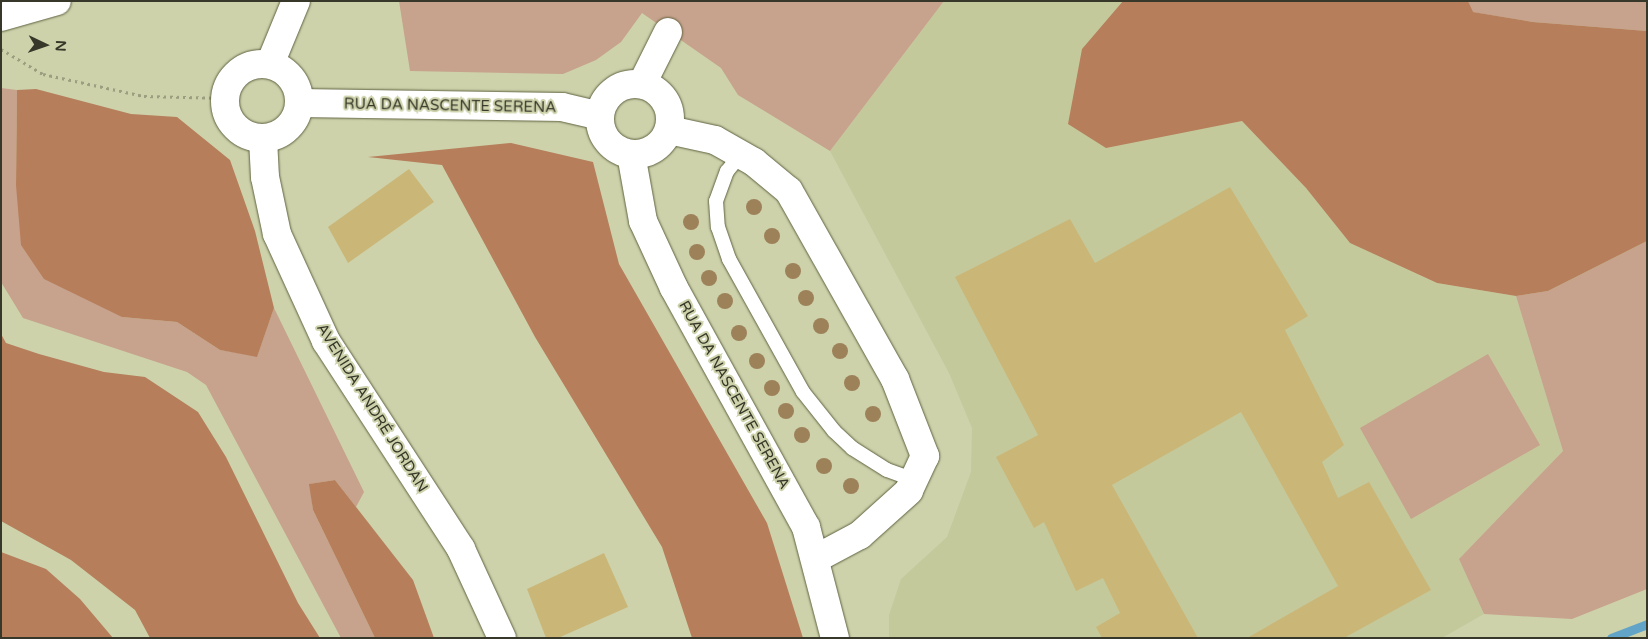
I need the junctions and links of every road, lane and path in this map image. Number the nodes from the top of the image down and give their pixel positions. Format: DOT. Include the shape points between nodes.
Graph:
graph roads {
  1 [pos="57,1"];
  2 [pos="296,1"];
  3 [pos="1,16"];
  4 [pos="668,32"];
  5 [pos="1,49"];
  6 [pos="270,64"];
  7 [pos="642,84"];
  8 [pos="224,98"];
  9 [pos="300,103"];
  10 [pos="600,116"];
  11 [pos="669,130"];
  12 [pos="263,139"];
  13 [pos="631,154"];
  14 [pos="741,154"];
  15 [pos="914,480"];
  16 [pos="815,559"];
  17 [pos="502,638"];
  18 [pos="835,638"];
  1 -- 3 [label="street"];
  2 -- 6 [label="street"];
  4 -- 7 [label="street"];
  5 -- 8 [label="path" via="43,74 144,96"];
  6 -- 8 [label="street" via="254,64 239,70 229,82"];
  6 -- 9 [label="street" via="292,78"];
  7 -- 10 [label="street" via="630,84 614,91 603,104"];
  7 -- 11 [label="street" via="662,96 669,107"];
  8 -- 12 [label="street" via="226,113 234,127 248,136"];
  9 -- 10 [label="street, RUA DA NASCENTE SERENA" via="562,107"];
  9 -- 12 [label="street" via="288,128 277,136"];
  10 -- 13 [label="street" via="604,137 620,151"];
  11 -- 13 [label="street" via="654,149"];
  11 -- 14 [label="street" via="715,140"];
  12 -- 17 [label="street, AVENIDA ANDRÉ JORDAN" via="265,177 277,234 326,341 461,549"];
  13 -- 16 [label="street, RUA DA NASCENTE SERENA" via="642,221 674,288 806,527"];
  14 -- 15 [label="street" via="789,190 895,379 925,456"];
  14 -- 15 [label="lane" via="727,171 716,201 718,227 729,259 803,392 834,431 852,448 887,470"];
  15 -- 16 [label="street" via="909,491 860,535"];
  16 -- 18 [label="street, RUA DA NASCENTE SERENA"];
}
